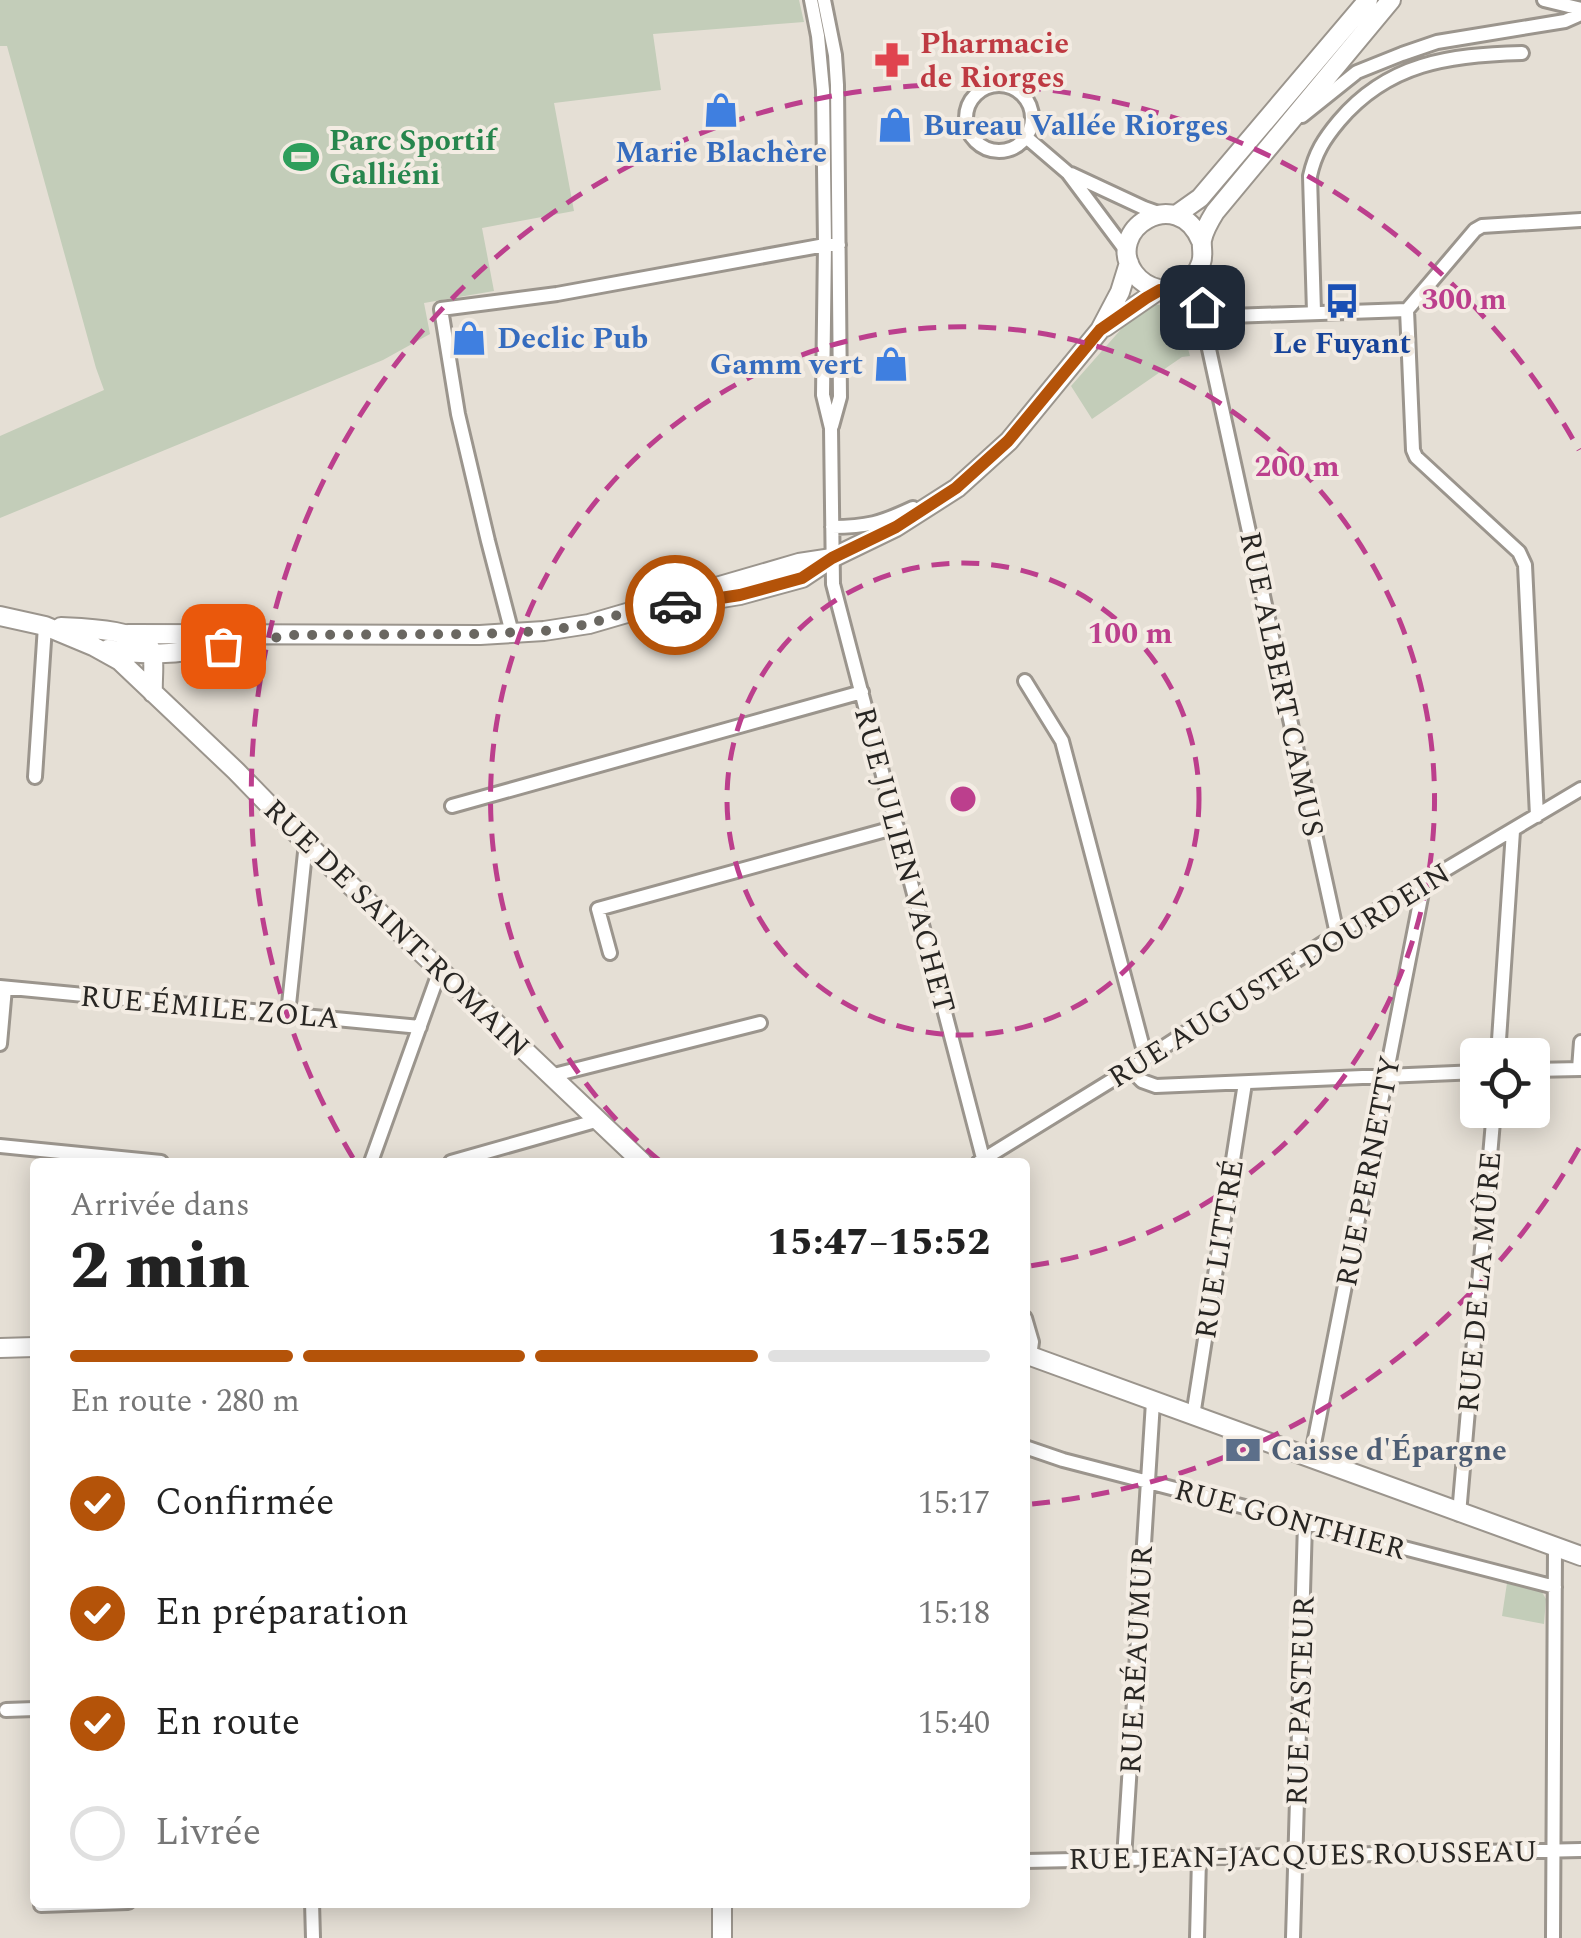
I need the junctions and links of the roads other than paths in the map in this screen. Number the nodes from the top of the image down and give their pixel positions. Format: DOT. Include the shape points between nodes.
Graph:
graph roads {
  1 [pos="811,0"];
  2 [pos="824,0"];
  3 [pos="1368,0"];
  4 [pos="1391,0"];
  5 [pos="1544,0"];
  6 [pos="1581,11"];
  7 [pos="1522,53"];
  8 [pos="1026,137"];
  9 [pos="1273,141"];
  10 [pos="1068,172"];
  11 [pos="1169,214"];
  12 [pos="1581,220"];
  13 [pos="1202,241"];
  14 [pos="832,245"];
  15 [pos="1128,258"];
  16 [pos="1198,269"];
  17 [pos="1165,289"];
  18 [pos="1407,310"];
  19 [pos="1314,312"];
  20 [pos="1202,317"];
  21 [pos="1100,330"];
  22 [pos="956,488"];
  23 [pos="832,527"];
  24 [pos="832,558"];
  25 [pos="0,616"];
  26 [pos="46,626"];
  27 [pos="512,633"];
  28 [pos="140,649"];
  29 [pos="1025,681"];
  30 [pos="862,692"];
  31 [pos="152,693"];
  32 [pos="35,777"];
  33 [pos="1581,790"];
  34 [pos="452,806"];
  35 [pos="1537,816"];
  36 [pos="897,827"];
  37 [pos="1513,831"];
  38 [pos="306,843"];
  39 [pos="1424,882"];
  40 [pos="1337,934"];
  41 [pos="610,953"];
  42 [pos="440,970"];
  43 [pos="3,987"];
  44 [pos="288,1014"];
  45 [pos="760,1022"];
  46 [pos="420,1026"];
  47 [pos="1499,1038"];
  48 [pos="1581,1042"];
  49 [pos="0,1044"];
  50 [pos="1146,1059"];
  51 [pos="1130,1069"];
  52 [pos="1580,1069"];
  53 [pos="1550,1070"];
  54 [pos="1460,1073"];
  55 [pos="550,1076"];
  56 [pos="1387,1077"];
  57 [pos="1246,1082"];
  58 [pos="599,1120"];
  59 [pos="1492,1128"];
  60 [pos="0,1146"];
  61 [pos="121,1158"];
  62 [pos="372,1158"];
  63 [pos="465,1158"];
  64 [pos="638,1158"];
  65 [pos="981,1158"];
  66 [pos="988,1158"];
  67 [pos="30,1347"];
  68 [pos="0,1348"];
  69 [pos="1030,1356"];
  70 [pos="1153,1402"];
  71 [pos="1193,1416"];
  72 [pos="1030,1449"];
  73 [pos="1311,1460"];
  74 [pos="1146,1481"];
  75 [pos="1459,1514"];
  76 [pos="1305,1523"];
  77 [pos="1555,1547"];
  78 [pos="1581,1556"];
  79 [pos="1555,1587"];
  80 [pos="30,1709"];
  81 [pos="6,1710"];
  82 [pos="1553,1850"];
  83 [pos="1581,1850"];
  84 [pos="1296,1856"];
  85 [pos="1199,1858"];
  86 [pos="1124,1859"];
  87 [pos="1030,1861"];
  88 [pos="312,1908"];
  89 [pos="722,1908"];
  90 [pos="313,1938"];
  91 [pos="722,1938"];
  92 [pos="1197,1938"];
  93 [pos="1294,1938"];
  94 [pos="1552,1938"];
  1 -- 14 [label="street" via="824,90"];
  2 -- 14 [label="street" via="837,85"];
  3 -- 11 [label="street" via="1200,198"];
  4 -- 9 [label="street"];
  5 -- 6 [label="street"];
  6 -- 9 [label="street" via="1564,21 1437,42 1356,72"];
  7 -- 19 [label="street" via="1410,68 1353,104 1321,143 1310,176"];
  8 -- 8 [label="street" via="1032,116 1014,88 991,86 970,103 966,121 980,144 1009,150"];
  8 -- 10 [label="street"];
  9 -- 13 [label="street" via="1215,212"];
  10 -- 11 [label="street"];
  10 -- 15 [label="street"];
  11 -- 13 [label="street" via="1192,225"];
  11 -- 15 [label="street" via="1140,222 1128,241"];
  12 -- 18 [label="street" via="1482,226"];
  13 -- 16 [label="street"];
  14 -- 23 [label="street, RUE JULIEN VACHET" via="840,397 831,428"];
  14 -- 27 [label="street" via="441,308 458,414"];
  15 -- 17 [label="street" via="1144,284"];
  15 -- 21 [label="street"];
  16 -- 17 [label="street" via="1188,281"];
  16 -- 20 [label="street, RUE ALBERT CAMUS"];
  17 -- 20 [label="street"];
  17 -- 21 [label="street"];
  18 -- 19 [label="street"];
  18 -- 35 [label="street" via="1416,457 1524,558"];
  19 -- 20 [label="street"];
  20 -- 40 [label="street, RUE ALBERT CAMUS"];
  21 -- 22 [label="street" via="1008,441"];
  22 -- 23 [label="street" via="884,522"];
  22 -- 24 [label="street"];
  23 -- 24 [label="street, RUE JULIEN VACHET"];
  24 -- 27 [label="street" via="802,578 740,595"];
  24 -- 30 [label="street, RUE JULIEN VACHET"];
  25 -- 26 [label="street, RUE DE SAINT-ROMAIN"];
  26 -- 28 [label="street, RUE DE SAINT-ROMAIN"];
  26 -- 28 [label="street, RUE DE SAINT-ROMAIN" via="120,661"];
  26 -- 32 [label="street"];
  27 -- 28 [label="street" via="292,635"];
  28 -- 31 [label="street, RUE DE SAINT-ROMAIN"];
  28 -- 31 [label="street"];
  29 -- 50 [label="street" via="1062,741"];
  30 -- 34 [label="street"];
  30 -- 36 [label="street, RUE JULIEN VACHET"];
  31 -- 38 [label="street, RUE DE SAINT-ROMAIN"];
  33 -- 35 [label="street, RUE AUGUSTE DOURDEIN"];
  35 -- 37 [label="street, RUE AUGUSTE DOURDEIN"];
  36 -- 41 [label="street" via="598,909"];
  36 -- 65 [label="street, RUE JULIEN VACHET"];
  37 -- 39 [label="street, RUE AUGUSTE DOURDEIN"];
  37 -- 47 [label="street"];
  38 -- 42 [label="street, RUE DE SAINT-ROMAIN"];
  38 -- 44 [label="street"];
  39 -- 40 [label="street, RUE AUGUSTE DOURDEIN"];
  39 -- 56 [label="street, RUE PERNETTY"];
  40 -- 50 [label="street, RUE AUGUSTE DOURDEIN"];
  42 -- 46 [label="street"];
  42 -- 55 [label="street, RUE DE SAINT-ROMAIN"];
  43 -- 44 [label="street, RUE ÉMILE ZOLA"];
  43 -- 49 [label="street"];
  44 -- 46 [label="street, RUE ÉMILE ZOLA"];
  45 -- 55 [label="street"];
  46 -- 62 [label="street"];
  48 -- 52 [label="street"];
  50 -- 51 [label="street, RUE AUGUSTE DOURDEIN"];
  51 -- 57 [label="street" via="1156,1086"];
  51 -- 66 [label="street, RUE AUGUSTE DOURDEIN"];
  52 -- 53 [label="street"];
  54 -- 56 [label="street"];
  55 -- 58 [label="street, RUE DE SAINT-ROMAIN"];
  56 -- 57 [label="street"];
  56 -- 73 [label="street, RUE PERNETTY"];
  57 -- 71 [label="street, RUE LITTRÉ"];
  58 -- 63 [label="street"];
  58 -- 64 [label="street, RUE DE SAINT-ROMAIN"];
  59 -- 75 [label="street, RUE DE LA MÛRE"];
  60 -- 61 [label="street"];
  67 -- 68 [label="street"];
  69 -- 70 [label="street"];
  70 -- 71 [label="street"];
  70 -- 74 [label="street, RUE RÉAUMUR"];
  71 -- 73 [label="street"];
  72 -- 74 [label="street, RUE GONTHIER"];
  73 -- 75 [label="street"];
  74 -- 76 [label="street, RUE GONTHIER"];
  74 -- 86 [label="street, RUE RÉAUMUR"];
  75 -- 77 [label="street"];
  76 -- 79 [label="street, RUE GONTHIER"];
  76 -- 84 [label="street, RUE PASTEUR"];
  77 -- 78 [label="street"];
  77 -- 79 [label="street"];
  79 -- 82 [label="street"];
  80 -- 81 [label="street"];
  82 -- 83 [label="street, RUE JEAN-JACQUES ROUSSEAU"];
  82 -- 84 [label="street, RUE JEAN-JACQUES ROUSSEAU"];
  82 -- 94 [label="street"];
  84 -- 85 [label="street, RUE JEAN-JACQUES ROUSSEAU"];
  84 -- 93 [label="street, RUE PASTEUR"];
  85 -- 86 [label="street, RUE JEAN-JACQUES ROUSSEAU"];
  85 -- 92 [label="street"];
  86 -- 87 [label="street, RUE JEAN-JACQUES ROUSSEAU"];
  88 -- 90 [label="street"];
  89 -- 91 [label="street"];
}
